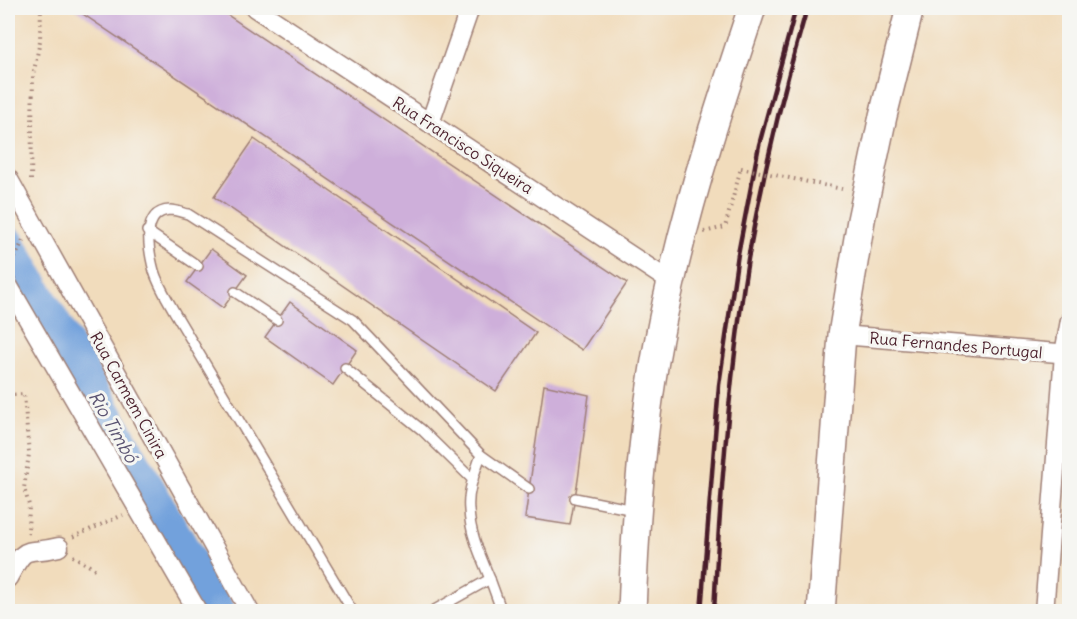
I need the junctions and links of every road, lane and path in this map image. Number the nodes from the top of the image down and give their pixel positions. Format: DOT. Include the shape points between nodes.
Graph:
graph roads {
  1 [pos="41,8"];
  2 [pos="255,8"];
  3 [pos="470,8"];
  4 [pos="752,8"];
  5 [pos="910,8"];
  6 [pos="430,123"];
  7 [pos="8,178"];
  8 [pos="31,186"];
  9 [pos="842,189"];
  10 [pos="30,221"];
  11 [pos="147,231"];
  12 [pos="682,237"];
  13 [pos="198,266"];
  14 [pos="9,278"];
  15 [pos="670,282"];
  16 [pos="235,292"];
  17 [pos="277,320"];
  18 [pos="1070,320"];
  19 [pos="842,335"];
  20 [pos="1067,354"];
  21 [pos="345,368"];
  22 [pos="8,395"];
  23 [pos="481,455"];
  24 [pos="473,480"];
  25 [pos="529,489"];
  26 [pos="575,498"];
  27 [pos="137,508"];
  28 [pos="637,510"];
  29 [pos="59,547"];
  30 [pos="27,551"];
  31 [pos="98,571"];
  32 [pos="8,578"];
  33 [pos="490,579"];
  34 [pos="198,612"];
  35 [pos="250,612"];
  36 [pos="353,612"];
  37 [pos="431,612"];
  38 [pos="502,612"];
  39 [pos="632,612"];
  40 [pos="821,612"];
  41 [pos="1044,612"];
  1 -- 8 [label="path" via="33,76"];
  2 -- 6 [label="street, Rua Francisco Siqueira"];
  3 -- 6 [label="street"];
  4 -- 12 [label="main road"];
  5 -- 19 [label="main road" via="861,220"];
  6 -- 15 [label="street, Rua Francisco Siqueira"];
  7 -- 10 [label="street, Rua Carmem Cinira"];
  9 -- 12 [label="path, bridge" via="741,168 725,227"];
  10 -- 14 [label="path"];
  10 -- 35 [label="street, Rua Carmem Cinira"];
  11 -- 13 [label="lane"];
  11 -- 23 [label="lane" via="159,212 188,214 353,320"];
  11 -- 36 [label="lane" via="154,272 175,313"];
  12 -- 15 [label="main road"];
  14 -- 27 [label="street"];
  15 -- 28 [label="main road"];
  16 -- 17 [label="lane"];
  18 -- 20 [label="street"];
  19 -- 20 [label="street, Rua Fernandes Portugal"];
  19 -- 40 [label="main road"];
  20 -- 41 [label="street"];
  21 -- 24 [label="lane" via="422,430"];
  22 -- 30 [label="path" via="24,394 29,454 24,488 29,505"];
  23 -- 24 [label="lane"];
  23 -- 25 [label="lane"];
  24 -- 33 [label="lane" via="468,509"];
  26 -- 28 [label="lane"];
  27 -- 29 [label="path" via="62,541"];
  27 -- 34 [label="street"];
  28 -- 39 [label="main road"];
  29 -- 30 [label="street"];
  29 -- 31 [label="path"];
  30 -- 32 [label="street"];
  33 -- 37 [label="lane"];
  33 -- 38 [label="lane"];
}
